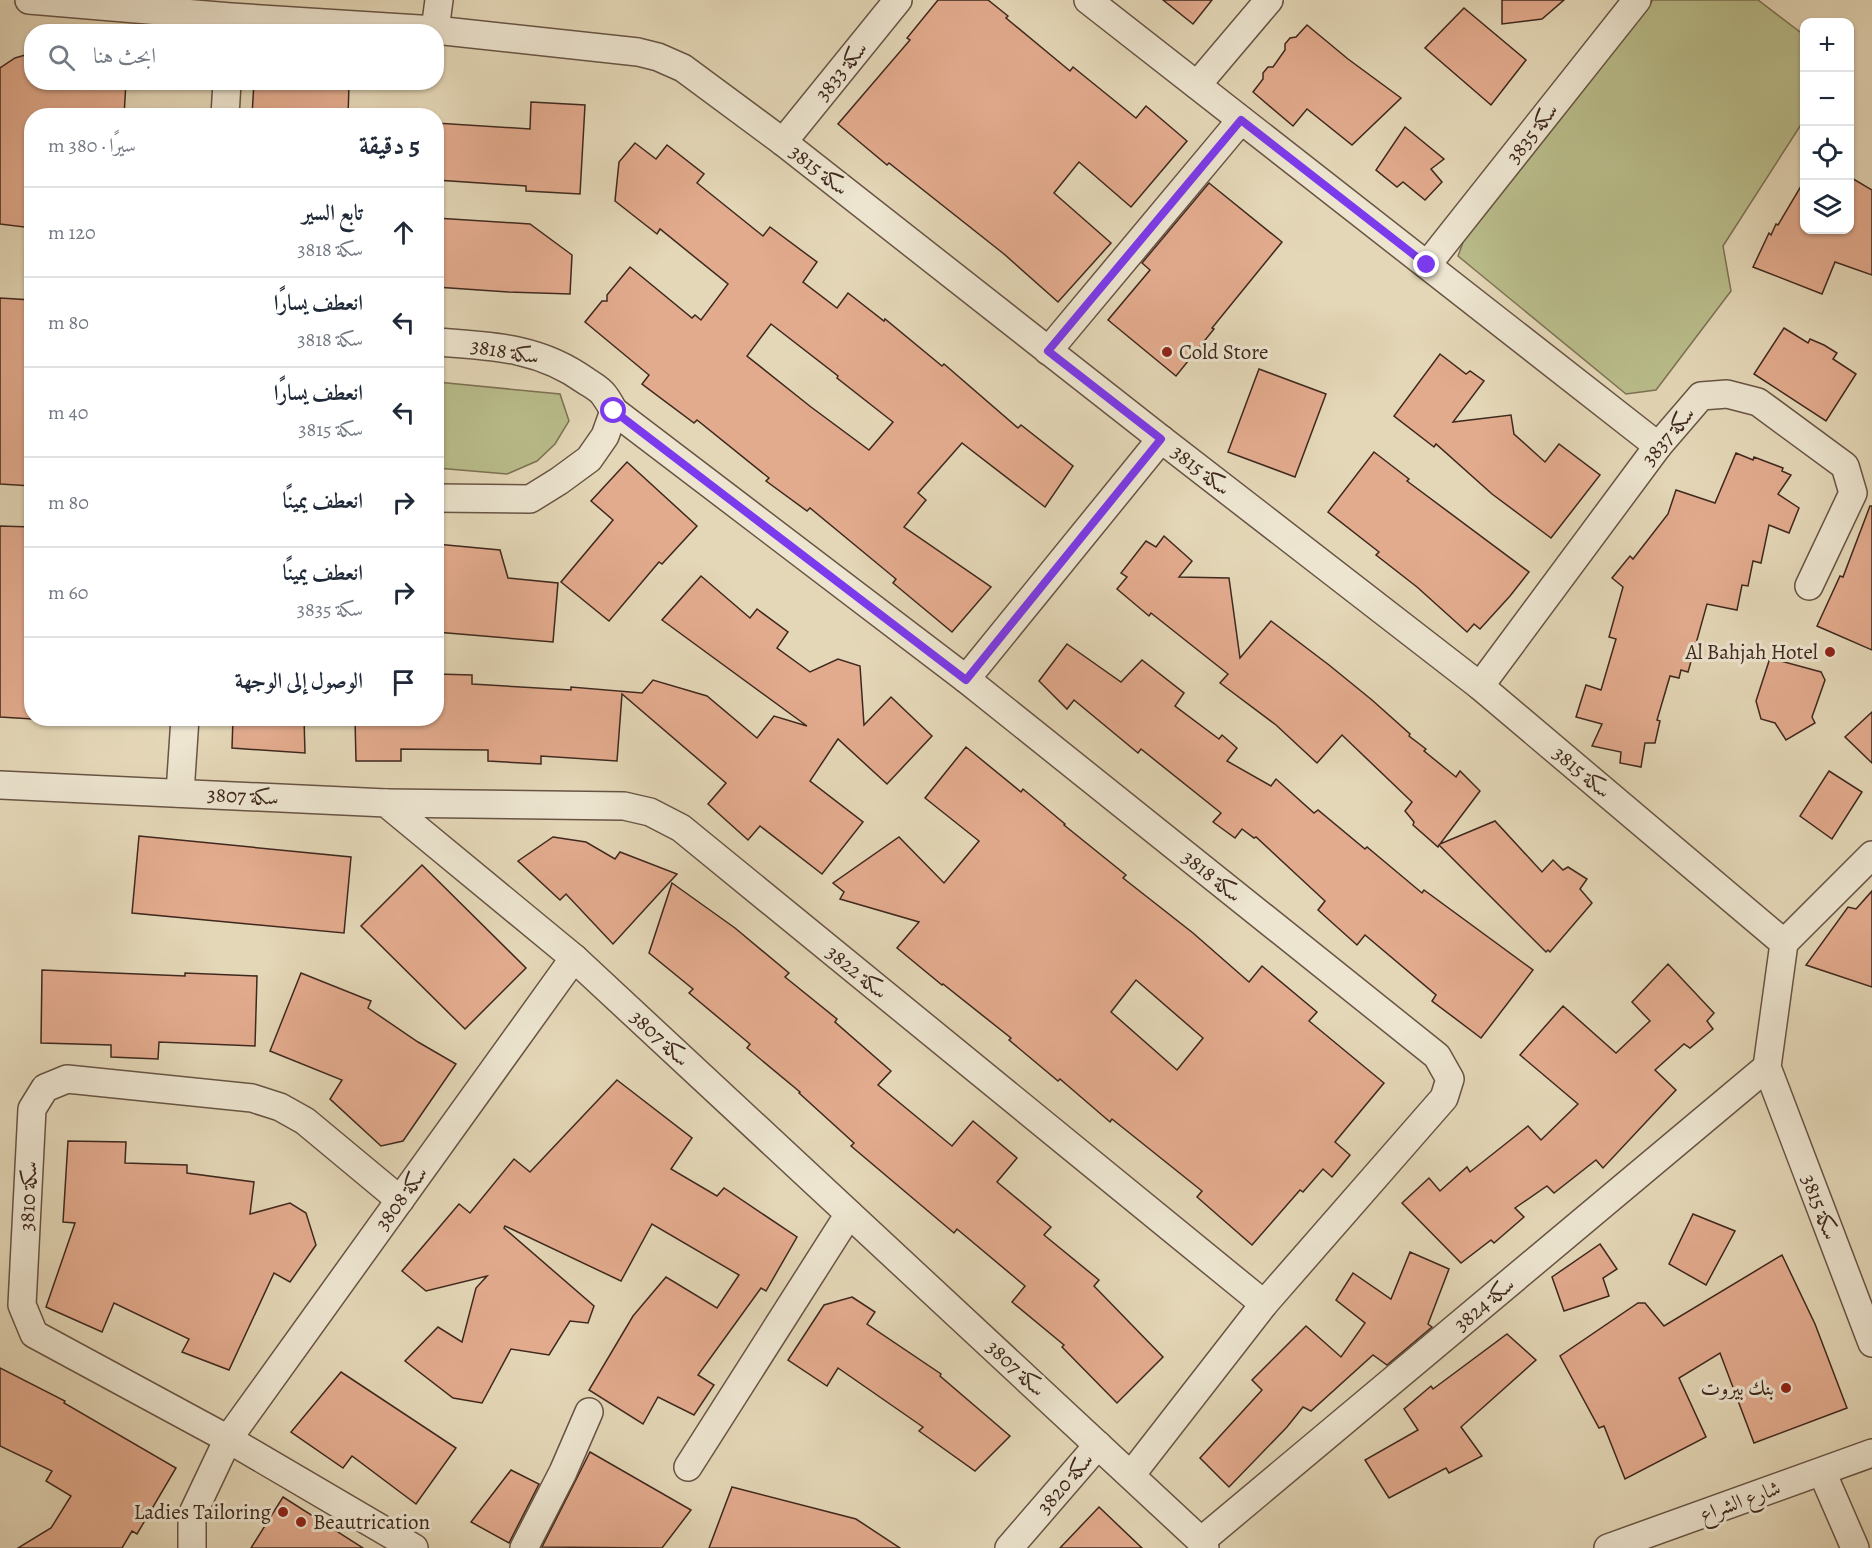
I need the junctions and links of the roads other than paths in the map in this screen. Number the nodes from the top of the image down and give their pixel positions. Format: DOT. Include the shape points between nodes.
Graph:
graph roads {
  1 [pos="29,0"];
  2 [pos="439,0"];
  3 [pos="898,0"];
  4 [pos="1088,0"];
  5 [pos="1269,0"];
  6 [pos="1637,0"];
  7 [pos="231,24"];
  8 [pos="436,24"];
  9 [pos="444,31"];
  10 [pos="1197,85"];
  11 [pos="227,90"];
  12 [pos="225,108"];
  13 [pos="1241,120"];
  14 [pos="783,142"];
  15 [pos="1427,265"];
  16 [pos="444,343"];
  17 [pos="1048,351"];
  18 [pos="614,411"];
  19 [pos="1161,439"];
  20 [pos="1658,446"];
  21 [pos="444,498"];
  22 [pos="1809,586"];
  23 [pos="966,680"];
  24 [pos="1479,686"];
  25 [pos="184,726"];
  26 [pos="0,785"];
  27 [pos="180,793"];
  28 [pos="386,803"];
  29 [pos="1872,855"];
  30 [pos="1784,943"];
  31 [pos="574,958"];
  32 [pos="1767,1067"];
  33 [pos="400,1200"];
  34 [pos="849,1214"];
  35 [pos="1264,1304"];
  36 [pos="1872,1343"];
  37 [pos="589,1412"];
  38 [pos="228,1439"];
  39 [pos="1098,1445"];
  40 [pos="1872,1453"];
  41 [pos="688,1467"];
  42 [pos="1822,1472"];
  43 [pos="1131,1475"];
  44 [pos="1203,1545"];
  45 [pos="192,1548"];
  46 [pos="414,1548"];
  47 [pos="524,1548"];
  48 [pos="1009,1548"];
  49 [pos="1608,1548"];
  50 [pos="1855,1548"];
  1 -- 7 [label="street, سكة 3815"];
  2 -- 8 [label="street"];
  3 -- 14 [label="street, سكة 3833"];
  4 -- 10 [label="street"];
  5 -- 10 [label="street"];
  6 -- 15 [label="street, سكة 3835"];
  9 -- 14 [label="street, سكة 3815" via="658,57 683,69"];
  10 -- 13 [label="street"];
  11 -- 12 [label="street"];
  13 -- 15 [label="street"];
  13 -- 17 [label="street"];
  14 -- 17 [label="street, سكة 3815"];
  15 -- 20 [label="street"];
  16 -- 18 [label="street, سكة 3818" via="495,346 554,361 603,393"];
  17 -- 19 [label="street, سكة 3815"];
  18 -- 21 [label="street" via="605,436 589,459 530,499"];
  18 -- 23 [label="street, سكة 3818"];
  19 -- 23 [label="street"];
  19 -- 24 [label="street, سكة 3815"];
  20 -- 22 [label="street, سكة 3837" via="1701,396 1727,394 1758,402 1845,466 1853,493"];
  20 -- 24 [label="street, سكة 3837"];
  23 -- 35 [label="street, سكة 3818" via="1437,1056 1450,1079 1444,1098"];
  24 -- 30 [label="street, سكة 3815"];
  25 -- 27 [label="street"];
  26 -- 27 [label="street, سكة 3807"];
  27 -- 28 [label="street, سكة 3807"];
  28 -- 31 [label="street, سكة 3807"];
  28 -- 35 [label="street, سكة 3822" via="624,806 650,812 681,828"];
  29 -- 30 [label="street"];
  30 -- 32 [label="street, سكة 3815"];
  31 -- 33 [label="street, سكة 3808"];
  31 -- 34 [label="street, سكة 3807"];
  32 -- 36 [label="street, سكة 3815"];
  32 -- 44 [label="street, سكة 3824"];
  33 -- 38 [label="street, سكة 3808"];
  33 -- 38 [label="street, سكة 3810" via="305,1120 252,1098 67,1079 45,1088 32,1109 22,1305 34,1334"];
  34 -- 39 [label="street, سكة 3807"];
  34 -- 41 [label="street"];
  35 -- 43 [label="street"];
  37 -- 47 [label="street"];
  38 -- 45 [label="street, سكة 3808" via="192,1515"];
  38 -- 46 [label="street, سكة 3810"];
  39 -- 43 [label="street, سكة 3807"];
  39 -- 48 [label="street, سكة 3820"];
  40 -- 42 [label="street, شارع الشراع"];
  42 -- 49 [label="street, شارع الشراع"];
  42 -- 50 [label="street"];
  43 -- 44 [label="street, سكة 3807"];
}
